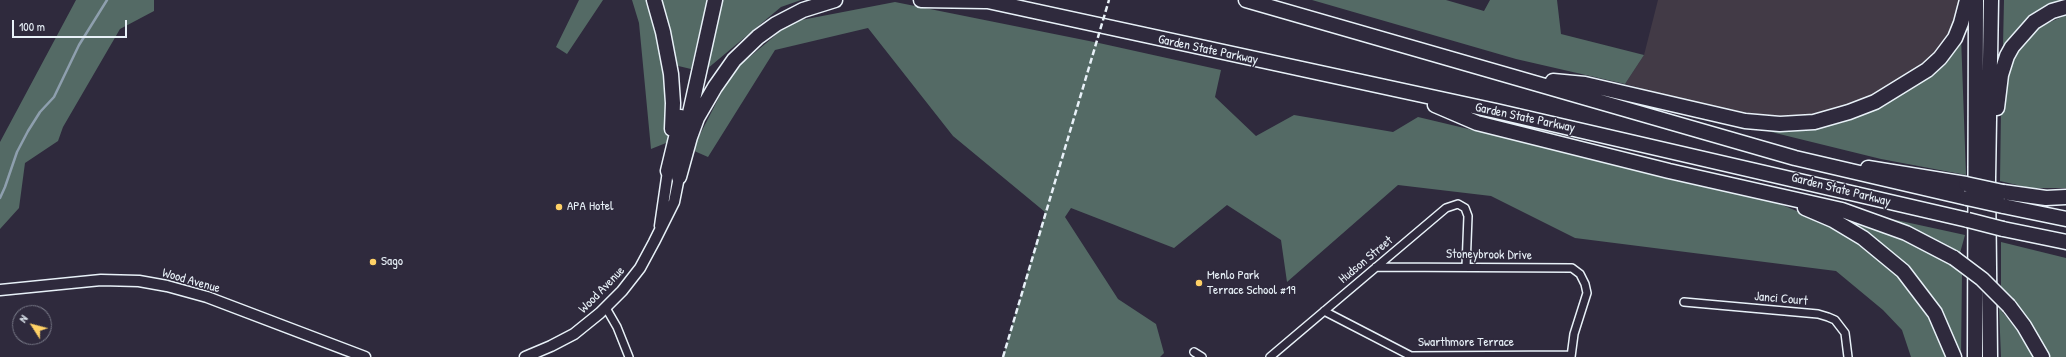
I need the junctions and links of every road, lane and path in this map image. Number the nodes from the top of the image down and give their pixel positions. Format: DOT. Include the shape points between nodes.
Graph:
graph roads {
  1 [pos="654,0"];
  2 [pos="707,0"];
  3 [pos="715,0"];
  4 [pos="835,0"];
  5 [pos="921,0"];
  6 [pos="984,0"];
  7 [pos="1246,0"];
  8 [pos="1967,0"];
  9 [pos="1976,0"];
  10 [pos="1990,0"];
  11 [pos="2066,7"];
  12 [pos="1525,79"];
  13 [pos="1409,93"];
  14 [pos="1795,158"];
  15 [pos="674,174"];
  16 [pos="1988,179"];
  17 [pos="2066,197"];
  18 [pos="1783,198"];
  19 [pos="2066,219"];
  20 [pos="2066,242"];
  21 [pos="1376,267"];
  22 [pos="1466,267"];
  23 [pos="0,290"];
  24 [pos="1684,302"];
  25 [pos="606,308"];
  26 [pos="1324,311"];
  27 [pos="1194,352"];
  28 [pos="1571,356"];
  29 [pos="365,357"];
  30 [pos="525,357"];
  31 [pos="629,357"];
  32 [pos="1202,357"];
  33 [pos="1270,357"];
  34 [pos="1848,357"];
  35 [pos="1954,357"];
  36 [pos="1975,357"];
  37 [pos="1990,357"];
  38 [pos="2042,357"];
  1 -- 15 [label="highway" via="664,32 672,84"];
  2 -- 15 [label="highway"];
  3 -- 15 [label="highway"];
  4 -- 15 [label="highway" via="808,8 776,24 734,60 698,118"];
  5 -- 6 [label="highway, Garden State Parkway"];
  6 -- 13 [label="highway, Garden State Parkway"];
  7 -- 12 [label="highway, Garden State Parkway"];
  8 -- 12 [label="highway" via="1955,38 1927,70 1875,102 1814,122 1780,124 1745,121 1585,84"];
  9 -- 36 [label="highway"];
  10 -- 16 [label="highway"];
  11 -- 16 [label="highway" via="2052,11 2034,22 2007,56 1999,84 1996,135"];
  12 -- 14 [label="highway, Garden State Parkway"];
  13 -- 18 [label="highway" via="1478,123"];
  13 -- 20 [label="highway, Garden State Parkway, bridge"];
  14 -- 17 [label="highway, bridge" via="1903,172 2003,192 2046,198"];
  14 -- 19 [label="highway, Garden State Parkway, bridge"];
  15 -- 25 [label="street, Wood Avenue" via="674,202 659,234 634,277"];
  16 -- 37 [label="highway"];
  18 -- 35 [label="highway" via="1848,229 1895,263 1935,313"];
  18 -- 38 [label="highway, bridge" via="1820,204 1888,226 1937,247 1982,279 2009,306"];
  21 -- 22 [label="street, Stoneybrook Drive"];
  21 -- 22 [label="street, Hudson Street" via="1446,208 1458,204 1465,208 1468,216"];
  21 -- 26 [label="street, Hudson Street"];
  22 -- 28 [label="street, Stoneybrook Drive" via="1572,268 1580,274 1587,292 1574,334"];
  23 -- 29 [label="street, Wood Avenue" via="101,280 139,281 167,286 207,297"];
  24 -- 34 [label="street, Janci Court" via="1828,317 1835,320 1845,333"];
  25 -- 30 [label="street, Wood Avenue" via="569,337"];
  25 -- 31 [label="street" via="618,327"];
  26 -- 28 [label="street, Swarthmore Terrace" via="1412,356"];
  26 -- 33 [label="street, Hudson Street"];
  27 -- 32 [label="street"];
}
